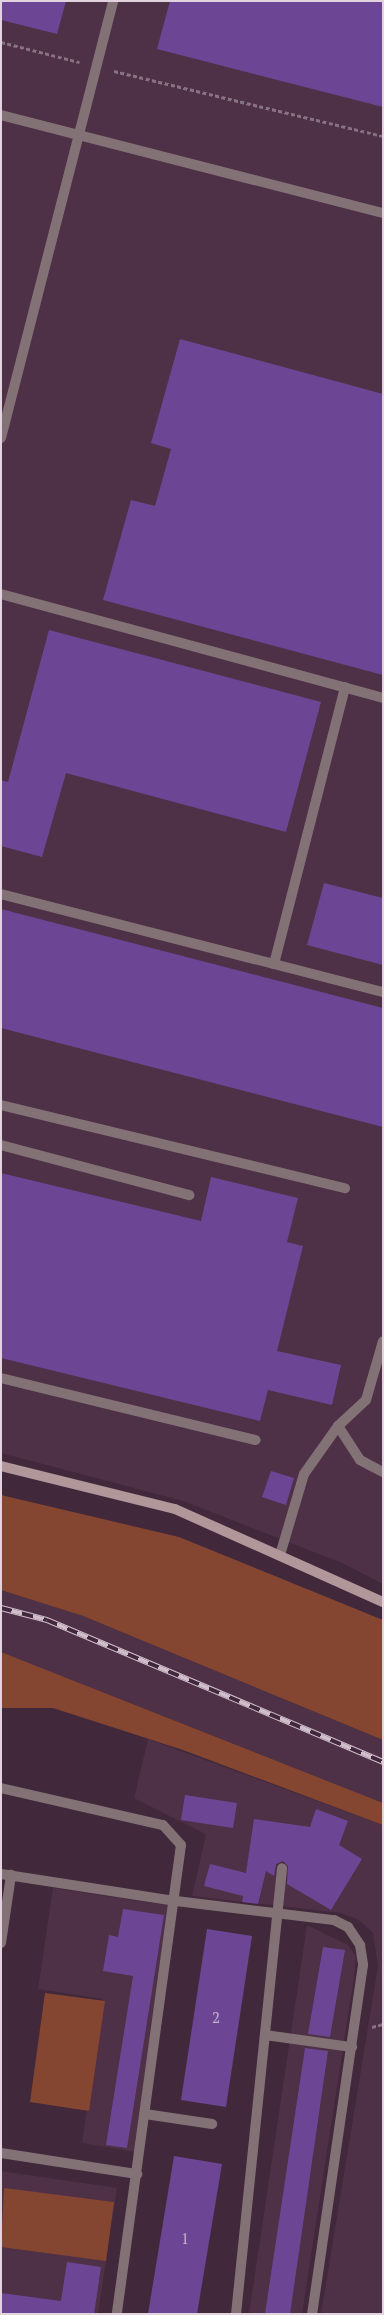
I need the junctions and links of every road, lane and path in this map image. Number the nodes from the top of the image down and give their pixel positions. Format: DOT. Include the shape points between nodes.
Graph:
graph roads {
  1 [pos="113,1"];
  2 [pos="1,42"];
  3 [pos="96,66"];
  4 [pos="1,114"];
  5 [pos="79,135"];
  6 [pos="383,136"];
  7 [pos="383,213"];
  8 [pos="1,438"];
  9 [pos="1,594"];
  10 [pos="345,687"];
  11 [pos="383,698"];
  12 [pos="1,894"];
  13 [pos="274,964"];
  14 [pos="383,992"];
  15 [pos="1,1105"];
  16 [pos="1,1145"];
  17 [pos="345,1188"];
  18 [pos="189,1195"];
  19 [pos="383,1341"];
  20 [pos="1,1378"];
  21 [pos="338,1426"];
  22 [pos="256,1440"];
  23 [pos="1,1466"];
  24 [pos="383,1472"];
  25 [pos="280,1555"];
  26 [pos="383,1602"];
  27 [pos="1,1788"];
  28 [pos="282,1868"];
  29 [pos="6,1874"];
  30 [pos="176,1901"];
  31 [pos="276,1915"];
  32 [pos="1,1943"];
  33 [pos="265,2035"];
  34 [pos="352,2047"];
  35 [pos="146,2114"];
  36 [pos="212,2124"];
  37 [pos="1,2153"];
  38 [pos="137,2174"];
  39 [pos="117,2314"];
  40 [pos="236,2314"];
  41 [pos="312,2314"];
  1 -- 3 [label="street"];
  2 -- 3 [label="path"];
  3 -- 5 [label="street"];
  3 -- 6 [label="path"];
  4 -- 5 [label="street"];
  5 -- 7 [label="street"];
  5 -- 8 [label="street"];
  9 -- 10 [label="street"];
  10 -- 11 [label="street"];
  10 -- 13 [label="street"];
  12 -- 13 [label="street"];
  13 -- 14 [label="street"];
  15 -- 17 [label="street"];
  16 -- 18 [label="street"];
  19 -- 21 [label="street" via="366,1400"];
  20 -- 22 [label="street"];
  21 -- 24 [label="street" via="360,1460"];
  21 -- 25 [label="street" via="304,1474"];
  23 -- 25 [label="main road" via="175,1509"];
  25 -- 26 [label="main road"];
  27 -- 30 [label="street" via="163,1825 182,1845"];
  28 -- 31 [label="street"];
  29 -- 30 [label="street"];
  29 -- 32 [label="street"];
  30 -- 31 [label="street"];
  30 -- 35 [label="street"];
  31 -- 33 [label="street"];
  31 -- 34 [label="street" via="334,1920 348,1927 360,1945 363,1965"];
  33 -- 34 [label="street"];
  33 -- 40 [label="street"];
  34 -- 41 [label="street"];
  35 -- 36 [label="street"];
  35 -- 38 [label="street"];
  37 -- 38 [label="street"];
  38 -- 39 [label="street"];
}
